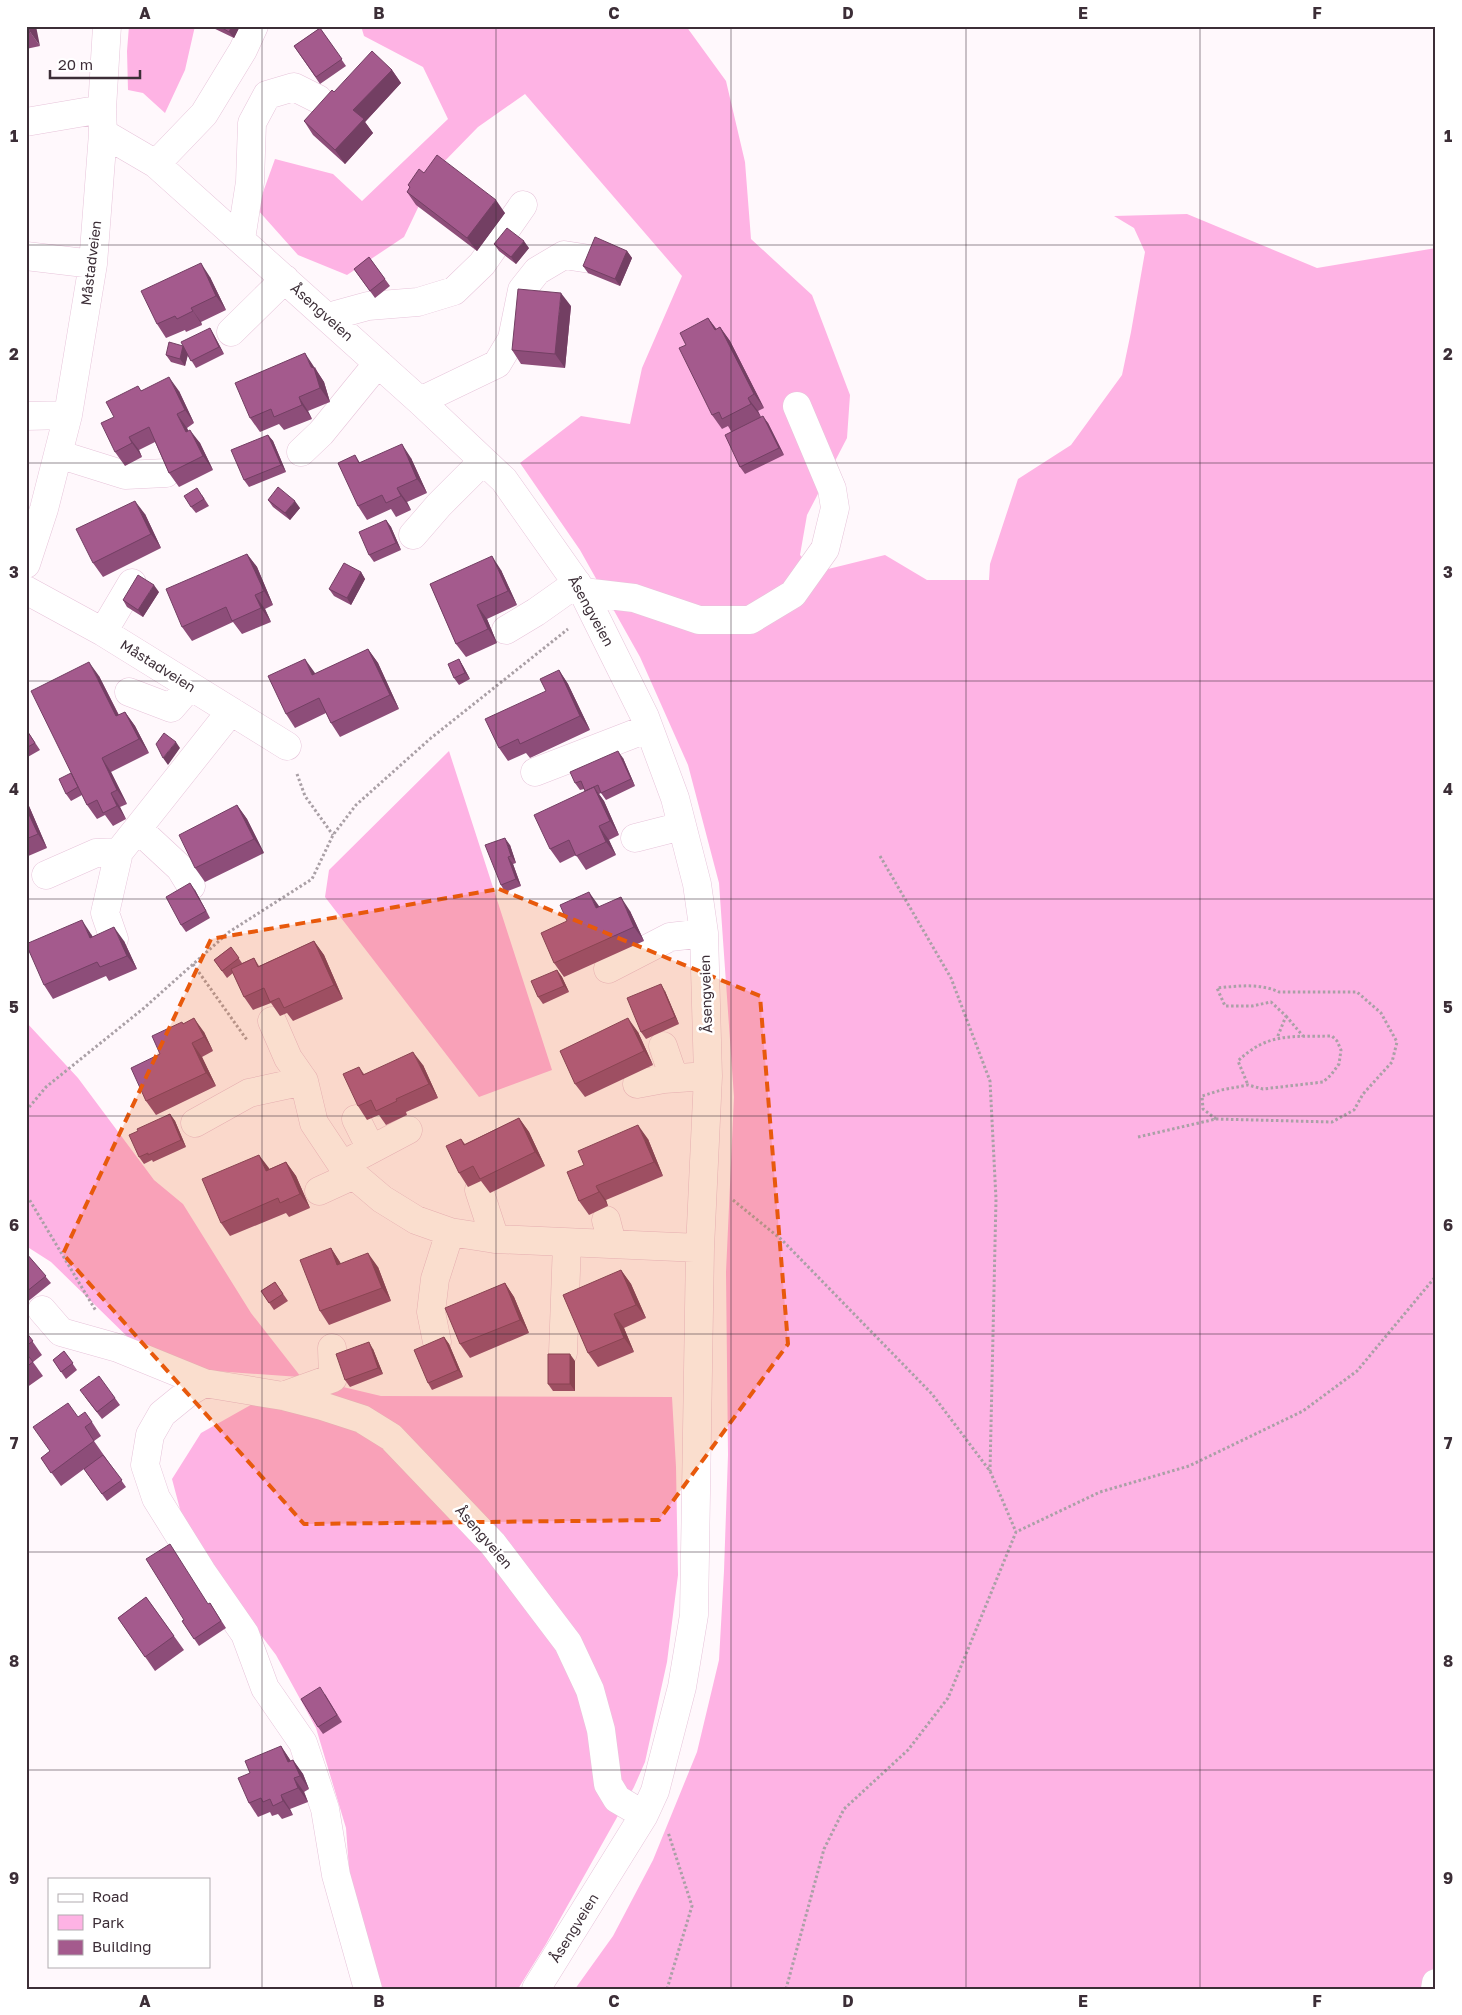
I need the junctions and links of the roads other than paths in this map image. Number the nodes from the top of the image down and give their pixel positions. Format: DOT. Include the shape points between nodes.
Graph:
graph roads {
  1 [pos="107,26"];
  2 [pos="254,26"];
  3 [pos="318,99"];
  4 [pos="102,121"];
  5 [pos="26,122"];
  6 [pos="156,164"];
  7 [pos="523,205"];
  8 [pos="241,239"];
  9 [pos="26,256"];
  10 [pos="590,259"];
  11 [pos="93,264"];
  12 [pos="285,278"];
  13 [pos="328,318"];
  14 [pos="231,332"];
  15 [pos="378,363"];
  16 [pos="420,400"];
  17 [pos="797,406"];
  18 [pos="26,416"];
  19 [pos="68,416"];
  20 [pos="301,452"];
  21 [pos="58,454"];
  22 [pos="483,461"];
  23 [pos="166,473"];
  24 [pos="412,535"];
  25 [pos="26,564"];
  26 [pos="132,583"];
  27 [pos="26,590"];
  28 [pos="584,595"];
  29 [pos="506,630"];
  30 [pos="103,632"];
  31 [pos="190,686"];
  32 [pos="129,692"];
  33 [pos="231,711"];
  34 [pos="650,728"];
  35 [pos="287,746"];
  36 [pos="535,772"];
  37 [pos="682,826"];
  38 [pos="138,829"];
  39 [pos="635,838"];
  40 [pos="119,852"];
  41 [pos="46,875"];
  42 [pos="191,886"];
  43 [pos="704,933"];
  44 [pos="114,939"];
  45 [pos="608,969"];
  46 [pos="272,1021"];
  47 [pos="663,1046"];
  48 [pos="708,1076"];
  49 [pos="674,1078"];
  50 [pos="304,1081"];
  51 [pos="638,1084"];
  52 [pos="356,1120"];
  53 [pos="195,1123"];
  54 [pos="408,1130"];
  55 [pos="371,1149"];
  56 [pos="348,1170"];
  57 [pos="479,1190"];
  58 [pos="319,1191"];
  59 [pos="450,1232"];
  60 [pos="495,1238"];
  61 [pos="568,1244"];
  62 [pos="700,1248"];
  63 [pos="42,1310"];
  64 [pos="437,1342"];
  65 [pos="332,1348"];
  66 [pos="563,1353"];
  67 [pos="204,1383"];
  68 [pos="283,1396"];
  69 [pos="649,1803"];
  70 [pos="1436,1983"];
  71 [pos="368,1989"];
  72 [pos="536,1989"];
  73 [pos="1435,1989"];
  1 -- 4 [label="street, Måstadveien"];
  2 -- 6 [label="street" via="204,114"];
  3 -- 8 [label="street" via="294,87 267,95 252,123 250,182"];
  4 -- 5 [label="street"];
  4 -- 6 [label="street, Åsengveien"];
  4 -- 11 [label="street, Måstadveien"];
  6 -- 8 [label="street, Åsengveien"];
  7 -- 13 [label="street" via="482,264 454,291 418,302 368,306"];
  8 -- 12 [label="street, Åsengveien"];
  9 -- 11 [label="street"];
  10 -- 16 [label="street" via="564,255 537,271 522,290 512,339 497,364"];
  11 -- 19 [label="street, Måstadveien"];
  12 -- 13 [label="street, Åsengveien"];
  12 -- 14 [label="street"];
  13 -- 15 [label="street, Åsengveien"];
  15 -- 16 [label="street, Åsengveien"];
  15 -- 20 [label="street" via="321,433"];
  16 -- 22 [label="street, Åsengveien"];
  17 -- 28 [label="street" via="832,489 834,508 825,549 793,594 750,620 699,620 634,598"];
  18 -- 19 [label="street"];
  19 -- 21 [label="street, Måstadveien"];
  21 -- 23 [label="street" via="125,475"];
  21 -- 25 [label="street, Måstadveien"];
  22 -- 24 [label="street"];
  22 -- 28 [label="street, Åsengveien" via="504,480"];
  26 -- 30 [label="street"];
  27 -- 30 [label="street, Måstadveien"];
  28 -- 29 [label="street" via="536,612"];
  28 -- 34 [label="street, Åsengveien"];
  30 -- 31 [label="street, Måstadveien"];
  31 -- 32 [label="street" via="171,708"];
  31 -- 33 [label="street, Måstadveien"];
  33 -- 35 [label="street, Måstadveien"];
  33 -- 38 [label="street"];
  34 -- 36 [label="street"];
  34 -- 37 [label="street, Åsengveien"];
  37 -- 39 [label="street"];
  37 -- 43 [label="street, Åsengveien" via="698,884"];
  38 -- 40 [label="street"];
  38 -- 42 [label="street" via="180,868"];
  40 -- 41 [label="street" via="96,853"];
  40 -- 44 [label="street" via="105,913"];
  43 -- 45 [label="street" via="670,937"];
  43 -- 48 [label="street, Åsengveien"];
  46 -- 50 [label="street" via="288,1058"];
  47 -- 49 [label="street"];
  48 -- 49 [label="street"];
  48 -- 62 [label="street, Åsengveien"];
  49 -- 51 [label="street"];
  50 -- 53 [label="street" via="250,1093"];
  50 -- 56 [label="street" via="314,1123"];
  52 -- 55 [label="street"];
  54 -- 55 [label="street"];
  55 -- 56 [label="street"];
  56 -- 58 [label="street"];
  56 -- 59 [label="street" via="382,1199 416,1220"];
  57 -- 60 [label="street"];
  59 -- 60 [label="street"];
  59 -- 64 [label="street" via="434,1279 431,1312"];
  60 -- 61 [label="street"];
  61 -- 62 [label="street" via="609,1232"];
  61 -- 66 [label="street"];
  62 -- 69 [label="street, Åsengveien" via="694,1615 682,1686"];
  63 -- 67 [label="street, Åsengveien" via="61,1332 118,1348"];
  65 -- 68 [label="street" via="333,1378"];
  67 -- 68 [label="street, Åsengveien"];
  67 -- 71 [label="street" via="162,1414 150,1435 145,1464 156,1498 245,1634 265,1688 303,1743 325,1808 336,1875"];
  68 -- 69 [label="street, Åsengveien" via="362,1419 391,1438 493,1544 568,1643 590,1690 599,1722 608,1784 617,1799"];
  69 -- 72 [label="street, Åsengveien"];
  70 -- 73 [label="street"];
}
